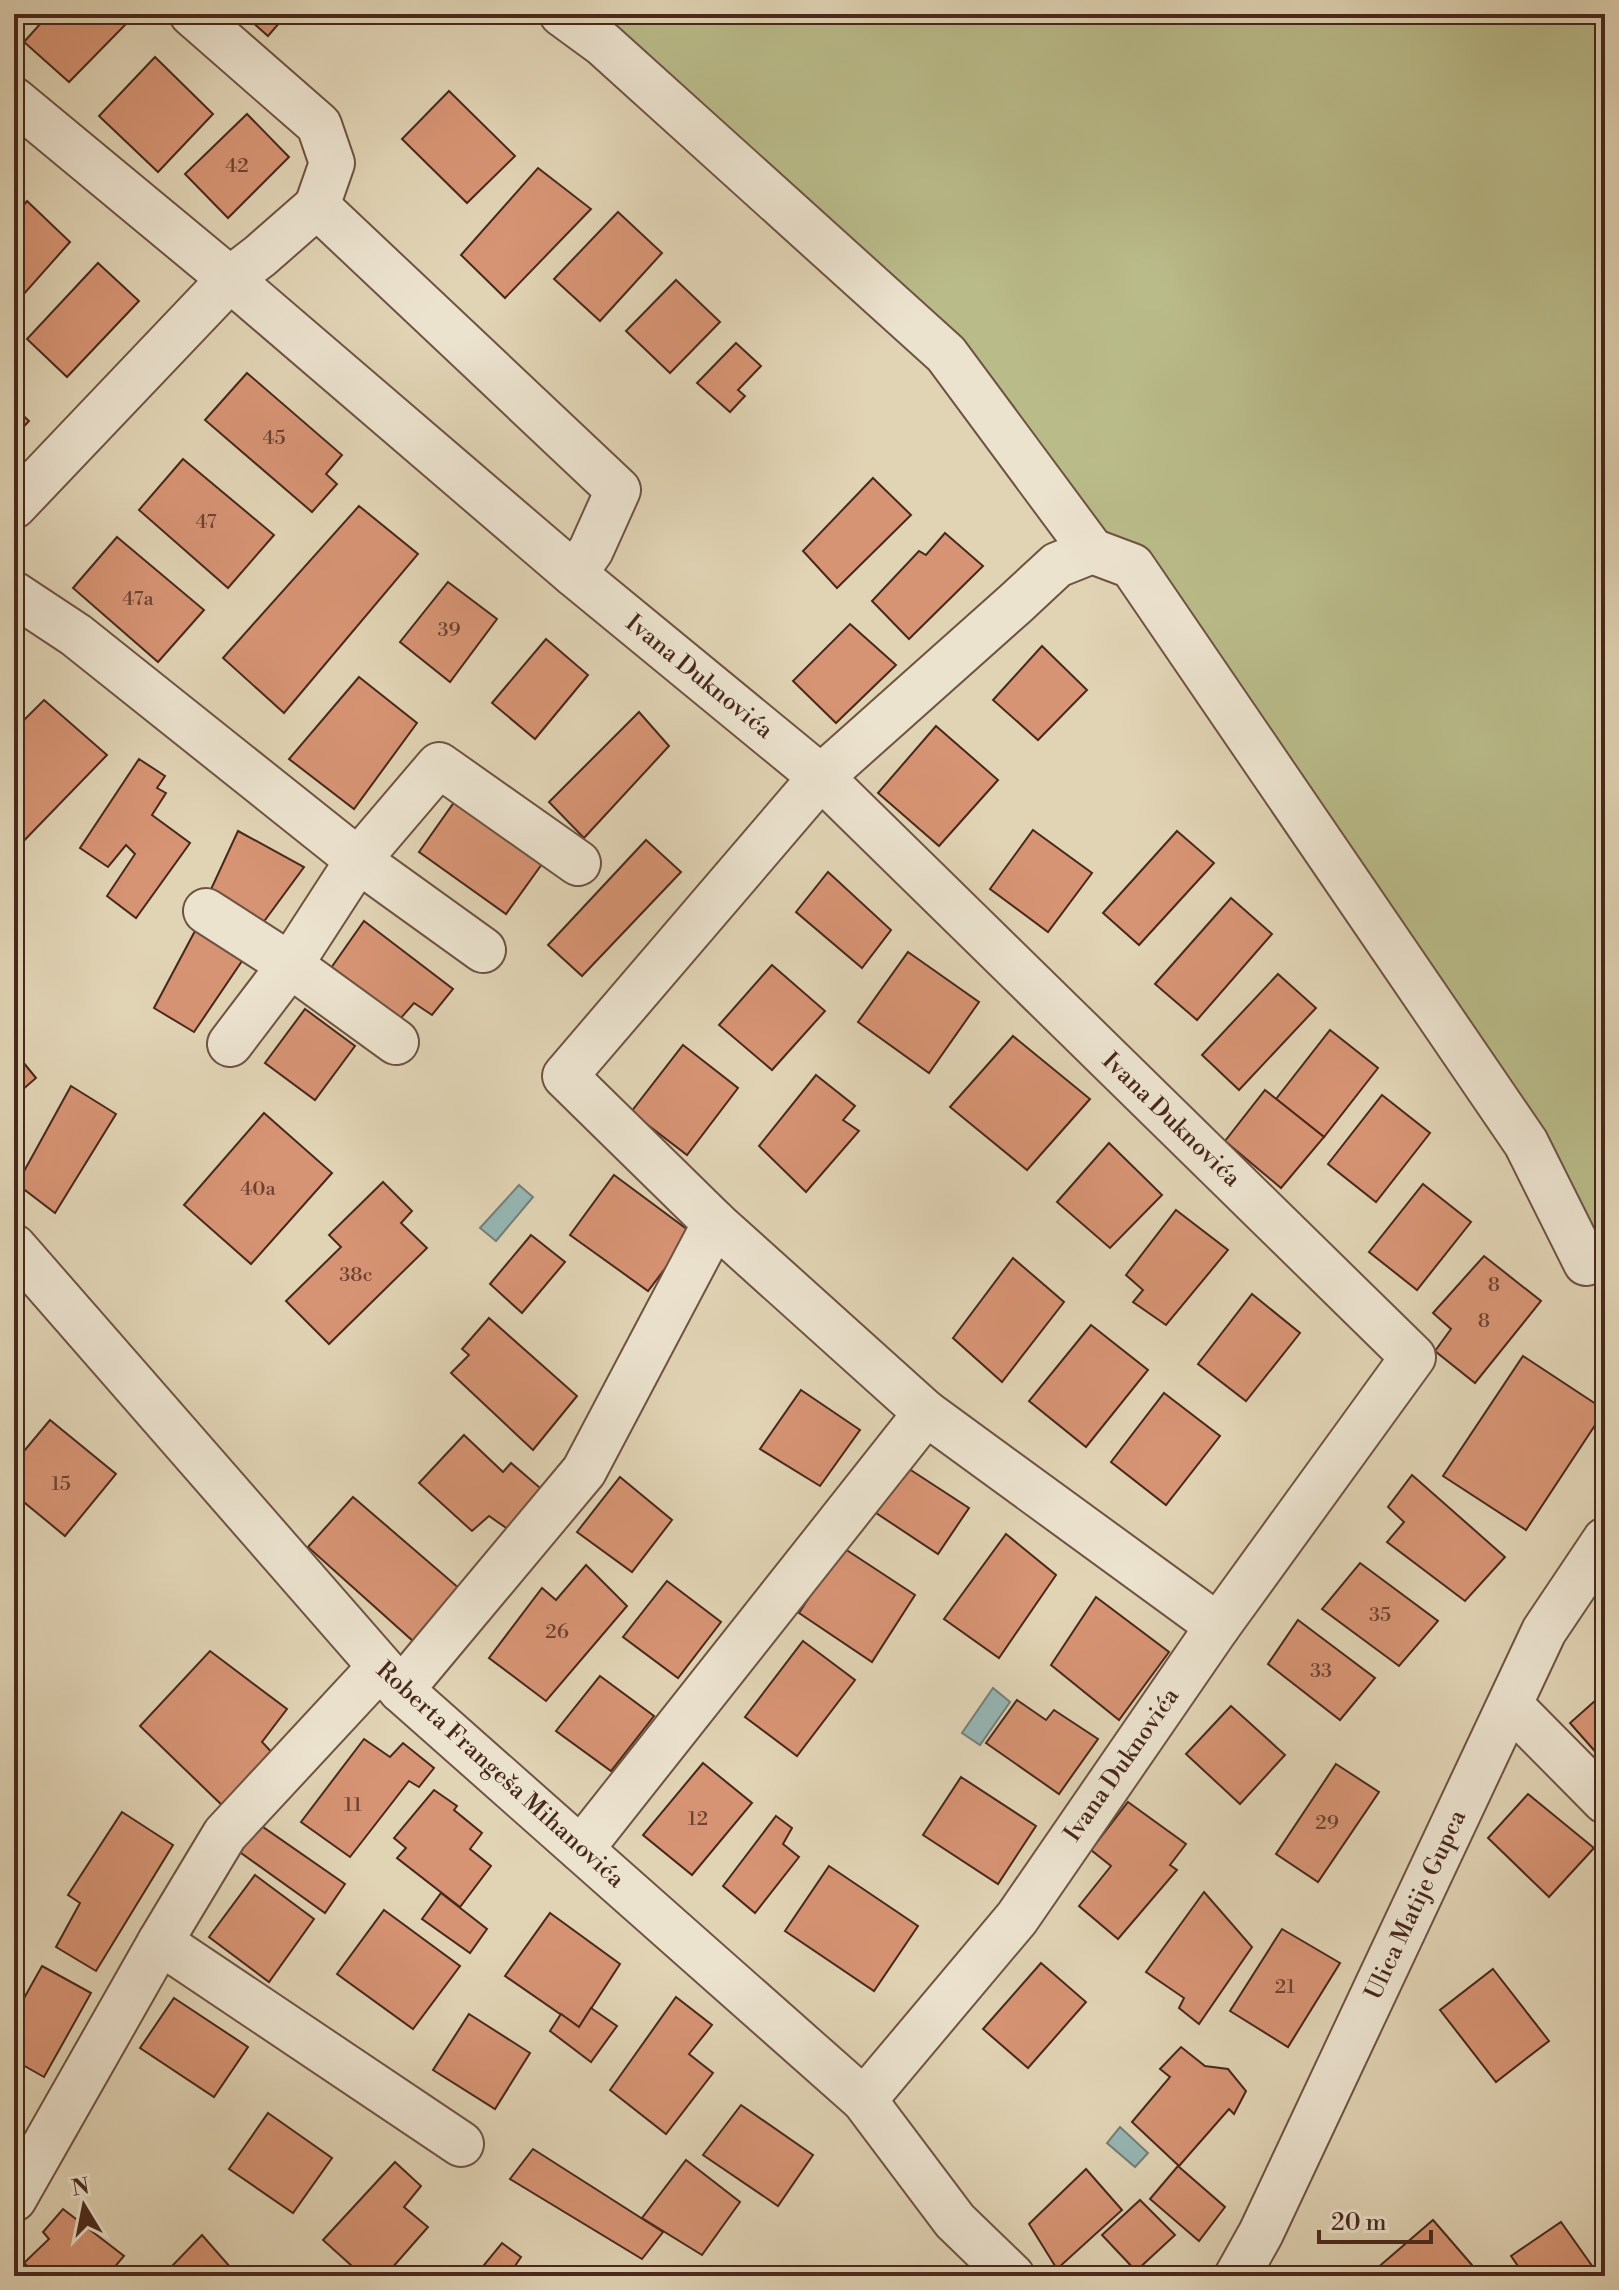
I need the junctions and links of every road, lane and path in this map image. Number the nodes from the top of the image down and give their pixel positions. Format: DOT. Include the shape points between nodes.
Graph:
graph roads {
  1 [pos="192,14"];
  2 [pos="562,14"];
  3 [pos="14,100"];
  4 [pos="317,206"];
  5 [pos="230,279"];
  6 [pos="14,506"];
  7 [pos="1092,551"];
  8 [pos="574,574"];
  9 [pos="14,594"];
  10 [pos="821,777"];
  11 [pos="358,860"];
  12 [pos="578,863"];
  13 [pos="206,911"];
  14 [pos="483,950"];
  15 [pos="290,965"];
  16 [pos="396,1042"];
  17 [pos="230,1044"];
  18 [pos="715,1223"];
  19 [pos="14,1247"];
  20 [pos="1586,1263"];
  21 [pos="926,1413"];
  22 [pos="1605,1540"];
  23 [pos="1218,1626"];
  24 [pos="390,1679"];
  25 [pos="1510,1705"];
  26 [pos="1605,1801"];
  27 [pos="581,1849"];
  28 [pos="160,1942"];
  29 [pos="864,2100"];
  30 [pos="461,2144"];
  31 [pos="14,2199"];
  32 [pos="1012,2276"];
  33 [pos="1237,2276"];
  1 -- 4 [label="street" via="319,125 332,163"];
  2 -- 7 [label="street" via="603,44 946,354"];
  3 -- 5 [label="street, Ivana Duknovića"];
  4 -- 5 [label="street"];
  4 -- 8 [label="street" via="618,490"];
  5 -- 6 [label="street"];
  5 -- 8 [label="street, Ivana Duknovića"];
  7 -- 10 [label="street" via="1057,565"];
  7 -- 20 [label="street" via="1132,566 1141,578 1526,1143"];
  8 -- 10 [label="street, Ivana Duknovića"];
  9 -- 11 [label="street" via="76,635"];
  10 -- 18 [label="street" via="565,1076"];
  10 -- 23 [label="street, Ivana Duknovića" via="1413,1357"];
  11 -- 12 [label="street" via="439,765"];
  11 -- 14 [label="street"];
  11 -- 15 [label="street"];
  13 -- 15 [label="street"];
  15 -- 16 [label="street"];
  15 -- 17 [label="street"];
  18 -- 21 [label="street"];
  18 -- 24 [label="street" via="584,1471"];
  19 -- 24 [label="street, Roberta Frangeša Mihanovića"];
  21 -- 23 [label="street"];
  21 -- 27 [label="street"];
  22 -- 25 [label="street, Ulica Matije Gupca" via="1544,1631"];
  23 -- 29 [label="street, Ivana Duknovića" via="1017,1918"];
  24 -- 27 [label="street, Roberta Frangeša Mihanovića"];
  24 -- 28 [label="street" via="225,1834"];
  25 -- 26 [label="street"];
  25 -- 33 [label="street, Ulica Matije Gupca"];
  27 -- 29 [label="street, Roberta Frangeša Mihanovića"];
  28 -- 30 [label="street"];
  28 -- 31 [label="street"];
  29 -- 32 [label="street, Roberta Frangeša Mihanovića" via="955,2221"];
}
